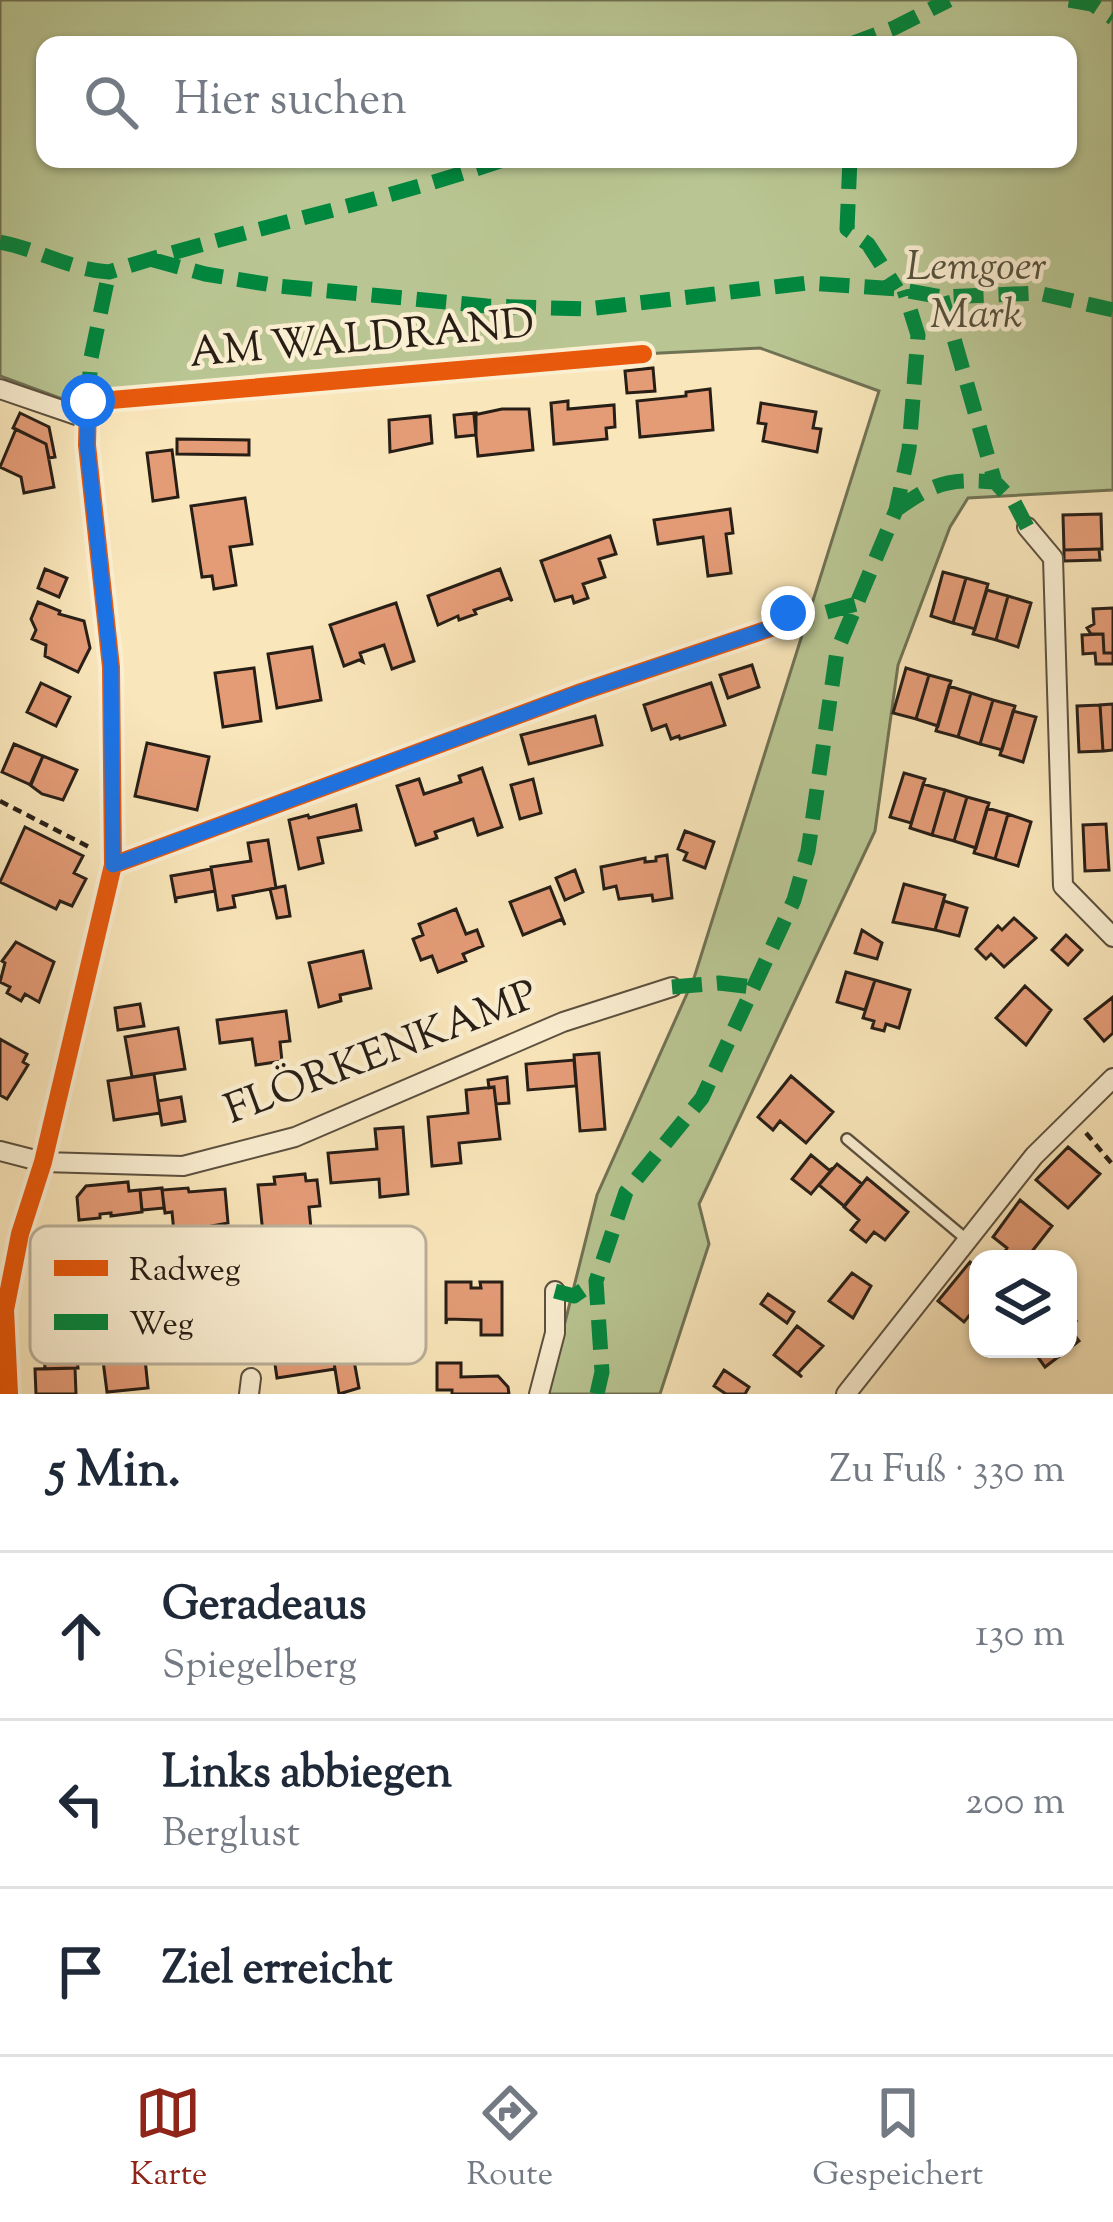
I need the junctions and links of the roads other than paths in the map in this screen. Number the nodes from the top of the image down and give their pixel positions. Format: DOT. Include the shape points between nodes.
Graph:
graph roads {
  1 [pos="643,354"];
  2 [pos="0,388"];
  3 [pos="86,410"];
  4 [pos="1027,527"];
  5 [pos="788,613"];
  6 [pos="113,862"];
  7 [pos="1113,938"];
  8 [pos="672,987"];
  9 [pos="1113,1078"];
  10 [pos="847,1139"];
  11 [pos="0,1151"];
  12 [pos="44,1162"];
  13 [pos="965,1239"];
  14 [pos="555,1291"];
  15 [pos="9,1394"];
  16 [pos="539,1394"];
  17 [pos="846,1394"];
  1 -- 3 [label="street, AM WALDRAND"];
  2 -- 3 [label="street"];
  3 -- 6 [label="street" via="111,667"];
  4 -- 7 [label="street" via="1053,558 1064,886"];
  5 -- 6 [label="street" via="783,624"];
  6 -- 12 [label="street"];
  8 -- 12 [label="street, FLÖRKENKAMP" via="563,1022 295,1137 183,1166"];
  9 -- 13 [label="street"];
  10 -- 13 [label="lane"];
  11 -- 12 [label="street, FLÖRKENKAMP"];
  12 -- 15 [label="street" via="5,1310"];
  13 -- 17 [label="street"];
  14 -- 16 [label="street" via="555,1333"];
}
